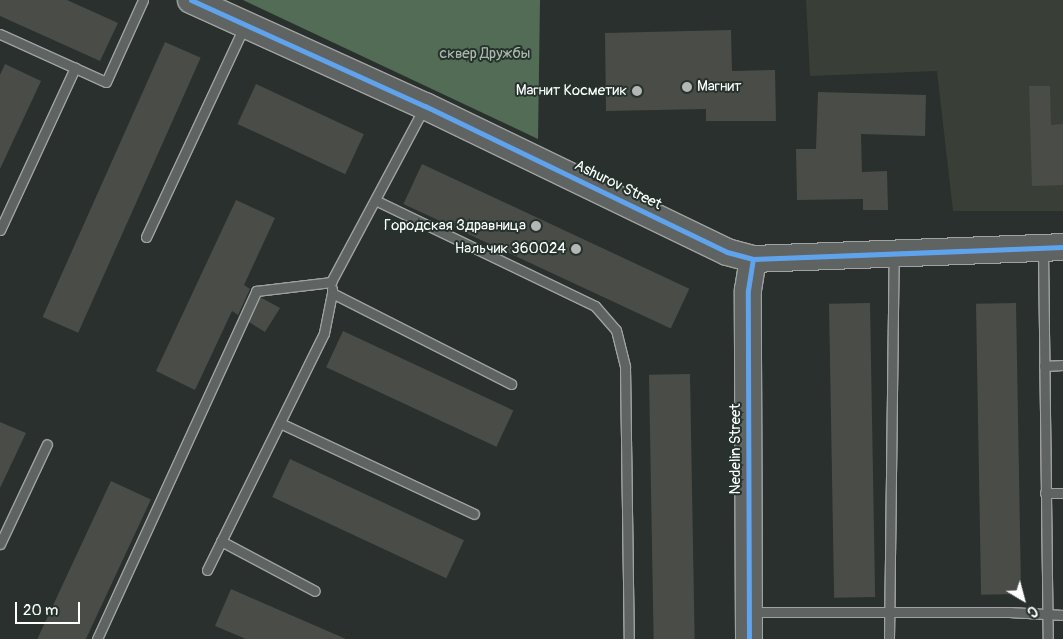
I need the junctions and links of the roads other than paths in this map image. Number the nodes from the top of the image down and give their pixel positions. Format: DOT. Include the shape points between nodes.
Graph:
graph roads {
  1 [pos="143,0"];
  2 [pos="191,0"];
  3 [pos="245,24"];
  4 [pos="0,34"];
  5 [pos="75,68"];
  6 [pos="425,106"];
  7 [pos="377,200"];
  8 [pos="0,230"];
  9 [pos="146,237"];
  10 [pos="1053,247"];
  11 [pos="894,251"];
  12 [pos="752,258"];
  13 [pos="331,282"];
  14 [pos="332,292"];
  15 [pos="1063,365"];
  16 [pos="1044,366"];
  17 [pos="511,384"];
  18 [pos="280,423"];
  19 [pos="47,444"];
  20 [pos="1063,493"];
  21 [pos="1045,494"];
  22 [pos="474,514"];
  23 [pos="222,541"];
  24 [pos="0,544"];
  25 [pos="207,570"];
  26 [pos="315,591"];
  27 [pos="748,612"];
  28 [pos="889,614"];
  29 [pos="1048,615"];
  30 [pos="1063,615"];
  31 [pos="97,639"];
  32 [pos="630,639"];
  33 [pos="749,639"];
  34 [pos="889,639"];
  35 [pos="1048,639"];
  1 -- 5 [label="lane" via="106,82"];
  2 -- 3 [label="street, Ashurov Street"];
  3 -- 6 [label="street, Ashurov Street"];
  3 -- 9 [label="lane"];
  4 -- 5 [label="lane"];
  5 -- 8 [label="lane"];
  6 -- 7 [label="lane"];
  6 -- 12 [label="street, Ashurov Street" via="727,252"];
  7 -- 13 [label="lane"];
  7 -- 32 [label="lane" via="595,306 616,330 624,367"];
  10 -- 11 [label="street, Ashurov Street"];
  10 -- 16 [label="lane"];
  11 -- 12 [label="street, Ashurov Street"];
  11 -- 28 [label="lane"];
  12 -- 27 [label="street, Nedelin Street" via="748,290"];
  13 -- 14 [label="lane"];
  13 -- 31 [label="lane" via="256,291"];
  14 -- 17 [label="lane"];
  14 -- 18 [label="lane" via="324,333"];
  15 -- 16 [label="lane"];
  16 -- 21 [label="lane"];
  18 -- 22 [label="lane"];
  18 -- 23 [label="lane"];
  19 -- 24 [label="lane"];
  20 -- 21 [label="lane"];
  21 -- 29 [label="lane"];
  23 -- 25 [label="lane"];
  23 -- 26 [label="lane"];
  27 -- 28 [label="lane"];
  27 -- 33 [label="street, Nedelin Street"];
  28 -- 29 [label="lane" via="1009,612"];
  28 -- 34 [label="lane"];
  29 -- 30 [label="lane"];
  29 -- 35 [label="lane"];
}
